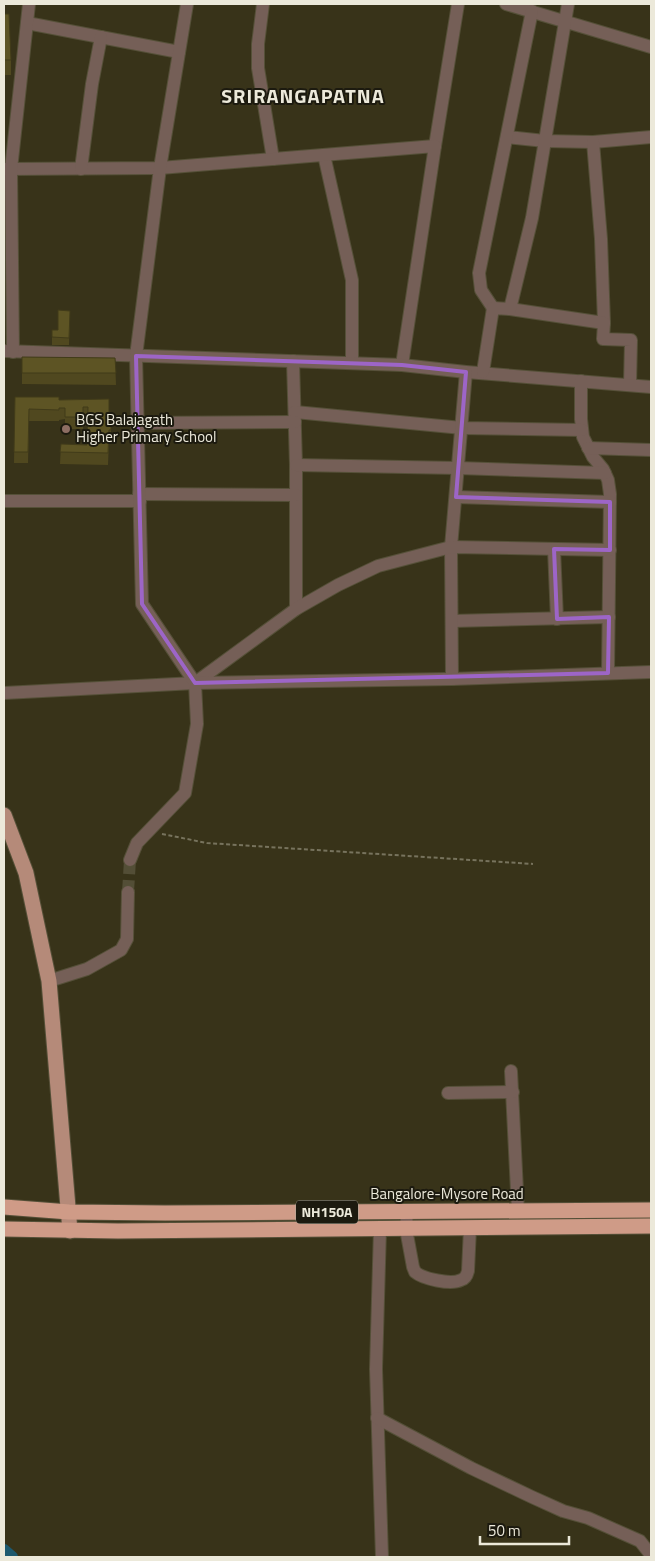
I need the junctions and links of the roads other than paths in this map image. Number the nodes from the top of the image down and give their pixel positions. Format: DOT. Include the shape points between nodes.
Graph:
graph roads {
  1 [pos="29,4"];
  2 [pos="187,4"];
  3 [pos="263,4"];
  4 [pos="458,4"];
  5 [pos="506,4"];
  6 [pos="568,4"];
  7 [pos="532,11"];
  8 [pos="564,20"];
  9 [pos="27,23"];
  10 [pos="101,37"];
  11 [pos="651,47"];
  12 [pos="179,52"];
  13 [pos="651,137"];
  14 [pos="506,138"];
  15 [pos="545,141"];
  16 [pos="593,142"];
  17 [pos="434,146"];
  18 [pos="324,155"];
  19 [pos="273,159"];
  20 [pos="160,168"];
  21 [pos="7,169"];
  22 [pos="81,169"];
  23 [pos="494,308"];
  24 [pos="510,309"];
  25 [pos="604,323"];
  26 [pos="8,352"];
  27 [pos="136,356"];
  28 [pos="293,361"];
  29 [pos="352,363"];
  30 [pos="402,365"];
  31 [pos="466,372"];
  32 [pos="483,372"];
  33 [pos="581,381"];
  34 [pos="630,385"];
  35 [pos="651,387"];
  36 [pos="295,417"];
  37 [pos="138,424"];
  38 [pos="462,428"];
  39 [pos="582,430"];
  40 [pos="588,448"];
  41 [pos="651,450"];
  42 [pos="296,465"];
  43 [pos="458,468"];
  44 [pos="605,473"];
  45 [pos="296,495"];
  46 [pos="456,496"];
  47 [pos="140,498"];
  48 [pos="4,500"];
  49 [pos="610,502"];
  50 [pos="451,547"];
  51 [pos="554,549"];
  52 [pos="610,550"];
  53 [pos="296,609"];
  54 [pos="609,617"];
  55 [pos="557,619"];
  56 [pos="452,621"];
  57 [pos="651,672"];
  58 [pos="608,673"];
  59 [pos="452,679"];
  60 [pos="195,682"];
  61 [pos="4,693"];
  62 [pos="4,815"];
  63 [pos="130,860"];
  64 [pos="128,892"];
  65 [pos="49,981"];
  66 [pos="512,1071"];
  67 [pos="513,1092"];
  68 [pos="448,1093"];
  69 [pos="4,1207"];
  70 [pos="651,1210"];
  71 [pos="518,1211"];
  72 [pos="69,1212"];
  73 [pos="406,1212"];
  74 [pos="651,1226"];
  75 [pos="406,1228"];
  76 [pos="470,1228"];
  77 [pos="4,1229"];
  78 [pos="380,1229"];
  79 [pos="70,1231"];
  80 [pos="377,1418"];
  81 [pos="651,1555"];
  82 [pos="382,1557"];
  1 -- 9 [label="street"];
  2 -- 12 [label="street"];
  3 -- 19 [label="street" via="258,68"];
  4 -- 17 [label="street"];
  5 -- 7 [label="street"];
  6 -- 8 [label="street"];
  7 -- 8 [label="street"];
  7 -- 14 [label="street"];
  8 -- 11 [label="street"];
  8 -- 15 [label="street"];
  9 -- 10 [label="street"];
  9 -- 21 [label="street"];
  10 -- 12 [label="street"];
  10 -- 22 [label="street"];
  12 -- 20 [label="street"];
  13 -- 16 [label="street"];
  14 -- 15 [label="street"];
  14 -- 23 [label="street" via="479,273 481,290"];
  15 -- 16 [label="street"];
  15 -- 24 [label="street" via="532,218"];
  16 -- 25 [label="street"];
  17 -- 18 [label="street"];
  17 -- 30 [label="street"];
  18 -- 19 [label="street"];
  18 -- 29 [label="street" via="352,280"];
  19 -- 20 [label="street"];
  20 -- 22 [label="street"];
  20 -- 27 [label="street"];
  21 -- 22 [label="street"];
  21 -- 26 [label="street"];
  23 -- 24 [label="street"];
  23 -- 32 [label="street"];
  24 -- 25 [label="street"];
  25 -- 34 [label="street" via="603,339 631,340"];
  26 -- 27 [label="street"];
  27 -- 28 [label="street"];
  27 -- 37 [label="street"];
  28 -- 29 [label="street"];
  28 -- 36 [label="street"];
  29 -- 30 [label="street"];
  30 -- 31 [label="street"];
  31 -- 32 [label="street"];
  31 -- 38 [label="street"];
  32 -- 33 [label="street"];
  33 -- 34 [label="street"];
  33 -- 39 [label="street"];
  34 -- 35 [label="street"];
  36 -- 37 [label="street"];
  36 -- 38 [label="street"];
  36 -- 42 [label="street"];
  37 -- 47 [label="street"];
  38 -- 39 [label="street"];
  38 -- 43 [label="street"];
  39 -- 40 [label="street"];
  40 -- 41 [label="street"];
  40 -- 44 [label="street"];
  42 -- 43 [label="street"];
  42 -- 45 [label="street"];
  43 -- 44 [label="street"];
  43 -- 46 [label="street"];
  44 -- 49 [label="street"];
  45 -- 47 [label="street"];
  45 -- 53 [label="street"];
  46 -- 49 [label="street"];
  46 -- 50 [label="street"];
  47 -- 48 [label="street"];
  47 -- 60 [label="street" via="142,604"];
  49 -- 52 [label="street"];
  50 -- 51 [label="street"];
  50 -- 53 [label="street" via="378,566"];
  50 -- 56 [label="street"];
  51 -- 52 [label="street"];
  51 -- 55 [label="street"];
  52 -- 54 [label="street"];
  53 -- 60 [label="street"];
  54 -- 55 [label="street"];
  54 -- 58 [label="street"];
  55 -- 56 [label="street"];
  56 -- 59 [label="street"];
  57 -- 58 [label="street"];
  58 -- 59 [label="street"];
  59 -- 60 [label="street"];
  60 -- 61 [label="street"];
  60 -- 63 [label="street" via="197,724 185,793 137,843"];
  62 -- 65 [label="main road" via="26,873"];
  64 -- 65 [label="street" via="127,938 121,950 87,969"];
  65 -- 72 [label="main road"];
  66 -- 67 [label="street"];
  67 -- 68 [label="street"];
  67 -- 71 [label="street"];
  69 -- 72 [label="highway, Bangalore-Mysore Road / NH150A"];
  70 -- 71 [label="highway, Bangalore-Mysore Road / NH150A"];
  71 -- 73 [label="highway, Bangalore-Mysore Road / NH150A"];
  72 -- 73 [label="highway, Bangalore-Mysore Road / NH150A"];
  72 -- 79 [label="main road"];
  73 -- 75 [label="street"];
  74 -- 76 [label="highway, NH150A"];
  75 -- 76 [label="highway, NH150A"];
  75 -- 76 [label="street" via="414,1272 426,1279 455,1282 462,1280 468,1271"];
  75 -- 78 [label="highway, NH150A"];
  77 -- 79 [label="highway, NH150A"];
  78 -- 79 [label="highway, NH150A"];
  78 -- 80 [label="street"];
  80 -- 81 [label="street" via="532,1497 640,1541"];
  80 -- 82 [label="street"];
}
